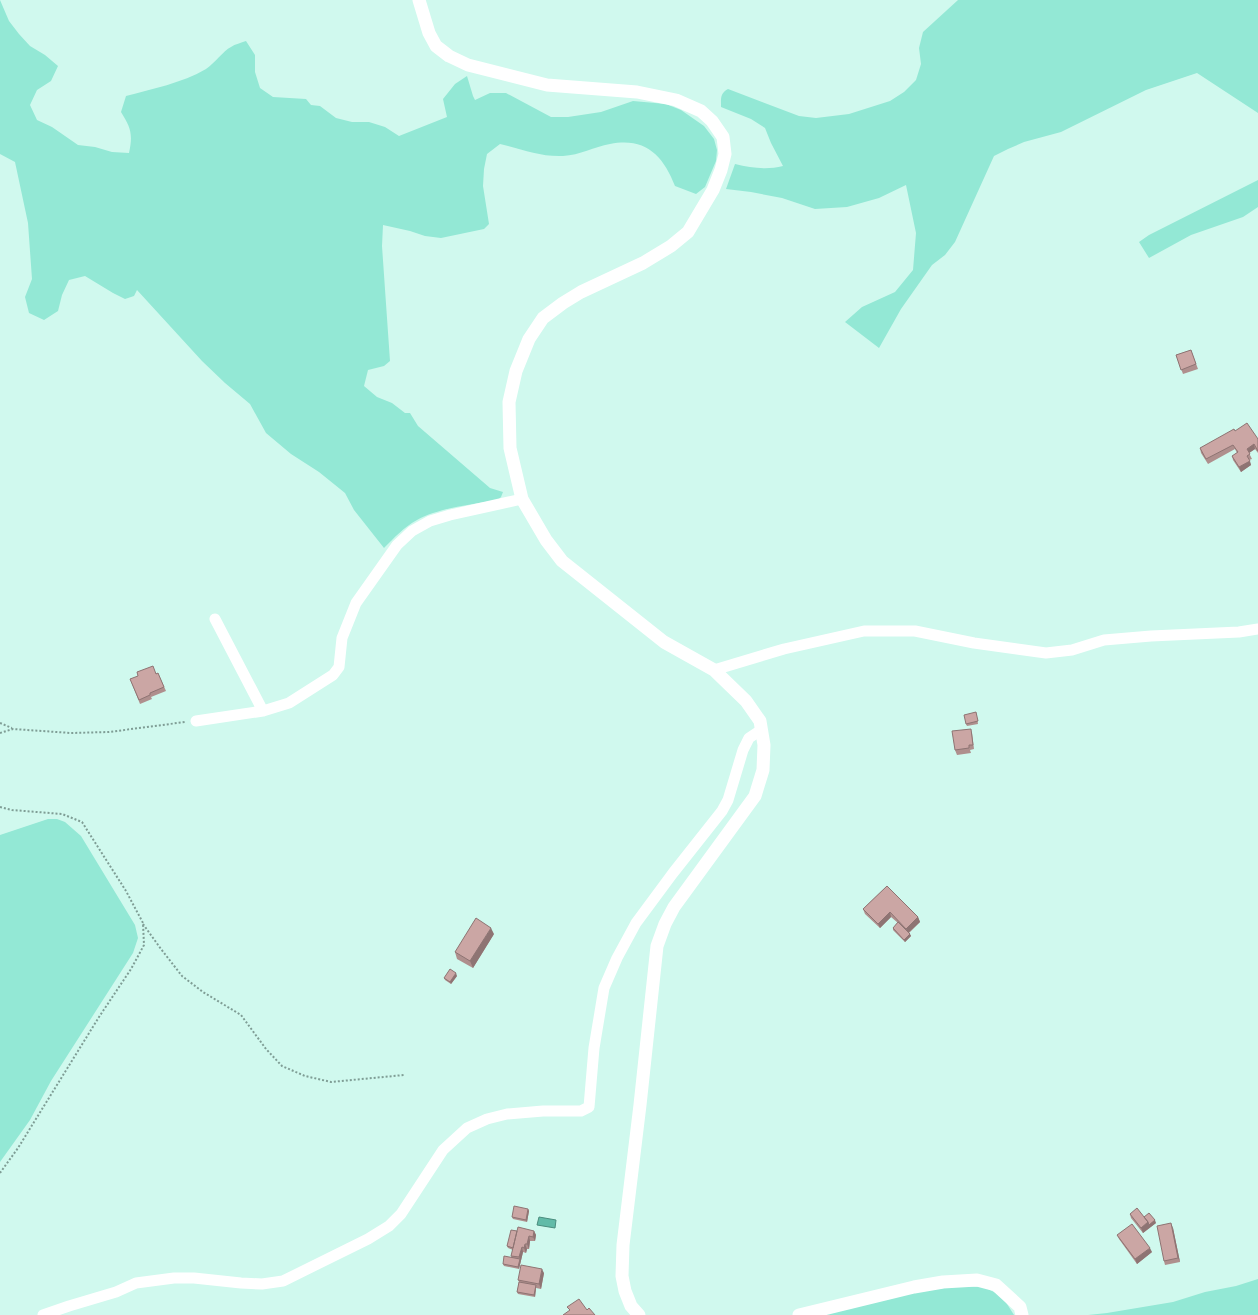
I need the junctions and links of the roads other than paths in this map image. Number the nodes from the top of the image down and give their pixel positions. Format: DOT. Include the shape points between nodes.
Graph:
graph roads {
  1 [pos="420,0"];
  2 [pos="522,499"];
  3 [pos="216,619"];
  4 [pos="1258,629"];
  5 [pos="714,670"];
  6 [pos="263,711"];
  7 [pos="196,721"];
  8 [pos="761,730"];
  9 [pos="43,1315"];
  10 [pos="639,1315"];
  11 [pos="799,1315"];
  12 [pos="1022,1315"];
  1 -- 2 [label="street" via="428,33 436,46 449,56 468,64 547,84 637,92 676,100 701,111 723,137 725,154 721,170 713,190 688,232 643,263 563,303 543,318 529,339 516,371 509,402 510,448"];
  2 -- 5 [label="street" via="546,540 562,561 664,642"];
  2 -- 6 [label="street" via="450,514 412,531 397,545 356,603 342,638 339,667 333,675 289,703"];
  3 -- 6 [label="street"];
  4 -- 5 [label="street" via="1104,640 1072,650 1046,653 915,632 864,632 784,649"];
  5 -- 8 [label="street" via="746,700 760,721"];
  6 -- 7 [label="street"];
  8 -- 9 [label="street" via="749,738 743,750 728,800 722,811 636,923 617,958 604,988 588,1107 581,1110 507,1114 467,1128 444,1150 401,1214 390,1226 283,1281 262,1284 174,1278 136,1283 116,1292"];
  8 -- 10 [label="street" via="764,745 763,770 755,796 674,907 657,946 623,1245 622,1276 625,1291"];
  11 -- 12 [label="street" via="914,1287 978,1280 996,1285 1020,1307"];
}
